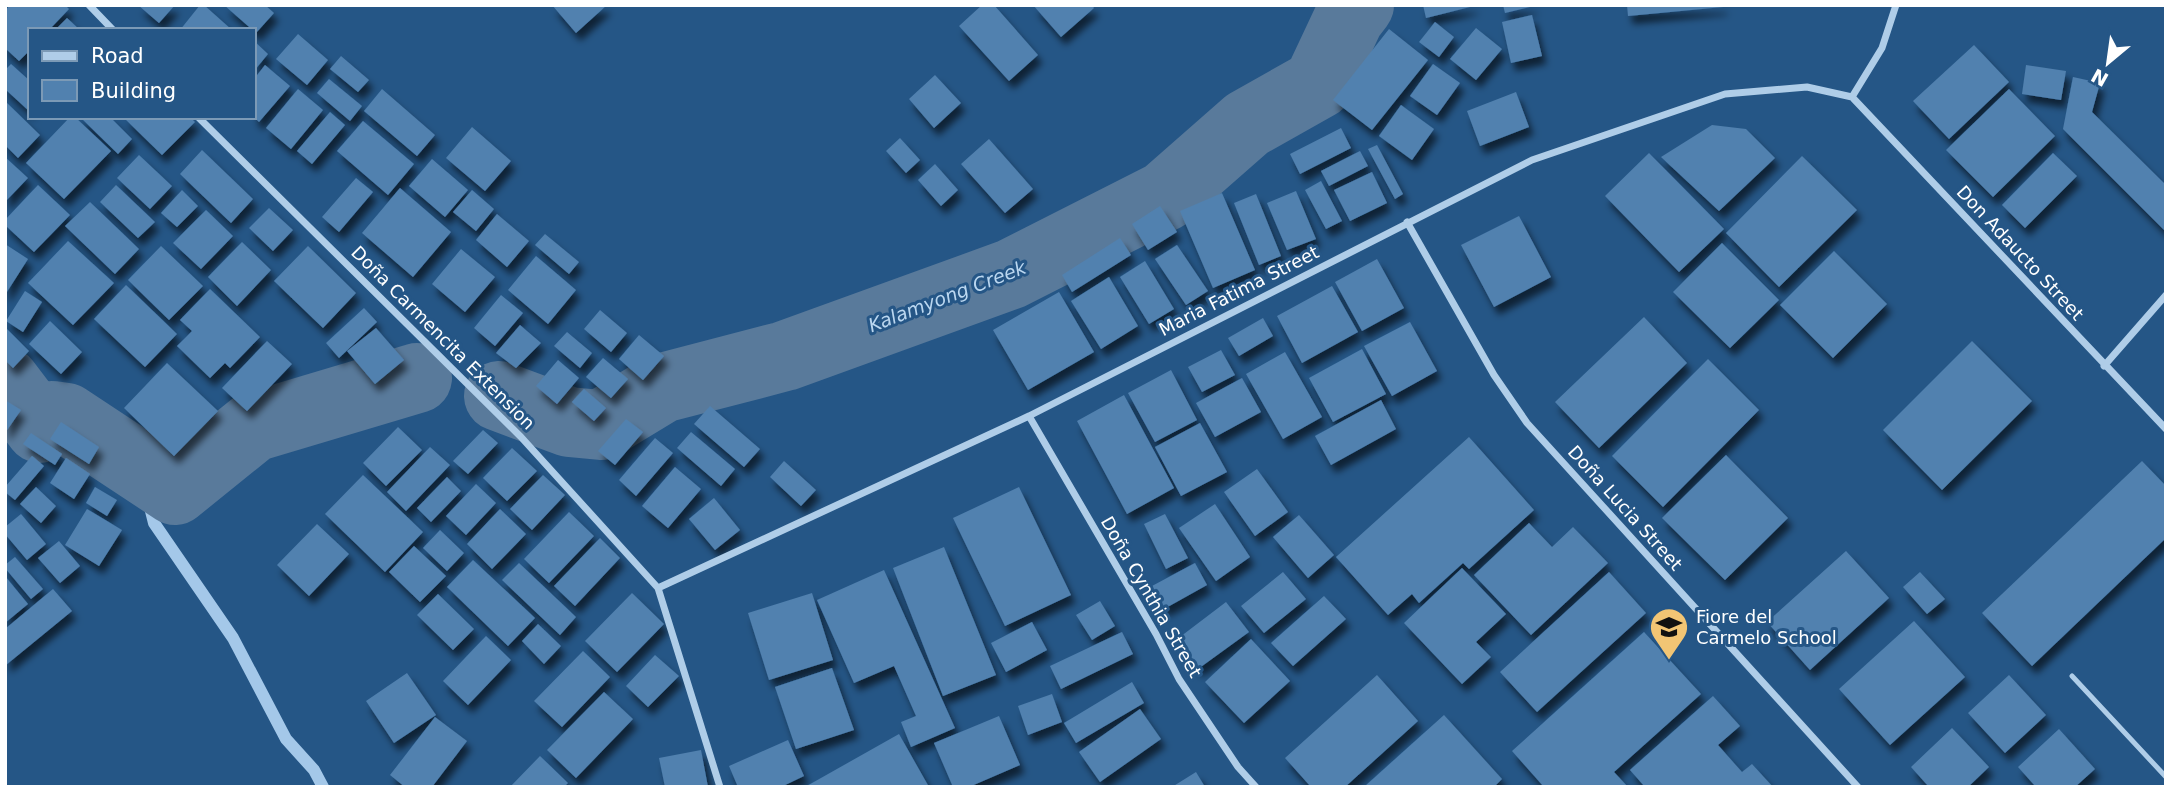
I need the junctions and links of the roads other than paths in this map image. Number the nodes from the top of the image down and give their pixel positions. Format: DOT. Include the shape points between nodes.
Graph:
graph roads {
  1 [pos="89,5"];
  2 [pos="1896,5"];
  3 [pos="111,28"];
  4 [pos="1852,97"];
  5 [pos="200,119"];
  6 [pos="1407,222"];
  7 [pos="2166,295"];
  8 [pos="2104,366"];
  9 [pos="1029,416"];
  10 [pos="2166,429"];
  11 [pos="658,588"];
  12 [pos="2073,676"];
  13 [pos="2166,777"];
  14 [pos="720,787"];
  15 [pos="1256,787"];
  16 [pos="1858,787"];
  1 -- 3 [label="street"];
  2 -- 4 [label="street" via="1882,48"];
  4 -- 6 [label="street, Maria Fatima Street" via="1807,87 1725,94 1532,160"];
  4 -- 8 [label="street, Don Adaucto Street"];
  5 -- 11 [label="street, Doña Carmencita Extension" via="521,437"];
  6 -- 9 [label="street, Maria Fatima Street"];
  6 -- 16 [label="street, Doña Lucia Street" via="1494,375 1527,422"];
  7 -- 8 [label="street"];
  8 -- 10 [label="street, Don Adaucto Street"];
  9 -- 11 [label="street, Maria Fatima Street"];
  9 -- 15 [label="street, Doña Cynthia Street" via="1179,679"];
  11 -- 14 [label="street"];
  12 -- 13 [label="lane"];
}
